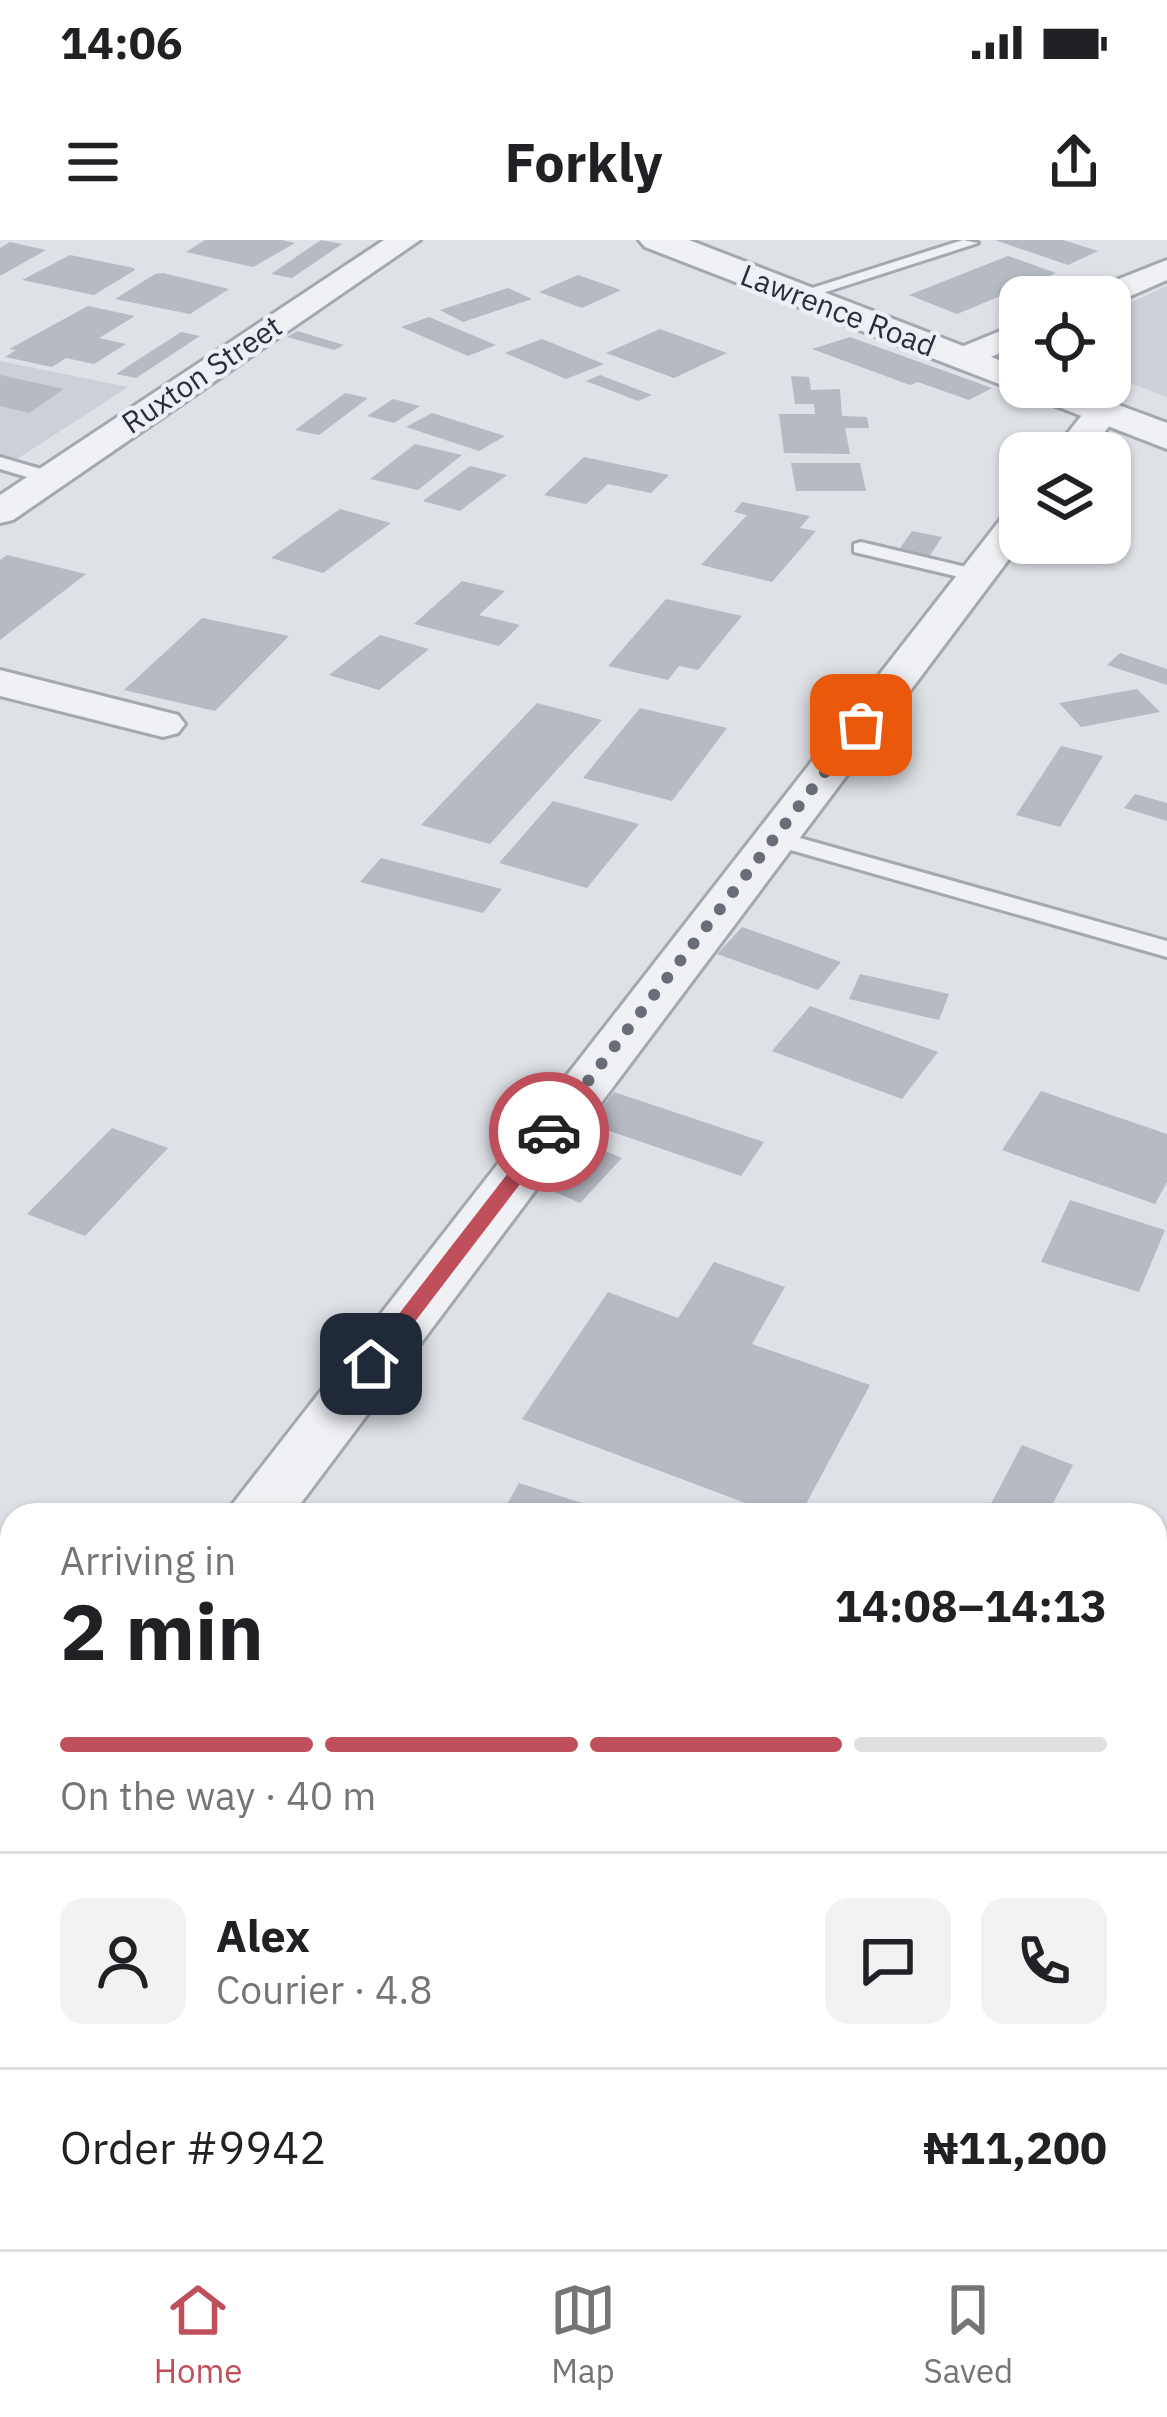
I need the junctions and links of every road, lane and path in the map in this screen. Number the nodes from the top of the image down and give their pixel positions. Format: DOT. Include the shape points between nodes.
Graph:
graph roads {
  1 [pos="405,240"];
  2 [pos="657,240"];
  3 [pos="970,243"];
  4 [pos="1167,269"];
  5 [pos="1131,285"];
  6 [pos="795,296"];
  7 [pos="999,342"];
  8 [pos="961,358"];
  9 [pos="999,373"];
  10 [pos="1088,408"];
  11 [pos="1101,413"];
  12 [pos="1086,432"];
  13 [pos="1167,437"];
  14 [pos="0,463"];
  15 [pos="51,478"];
  16 [pos="0,512"];
  17 [pos="999,546"];
  18 [pos="862,548"];
  19 [pos="976,575"];
  20 [pos="0,683"];
  21 [pos="163,724"];
  22 [pos="775,838"];
  23 [pos="1167,950"];
  24 [pos="265,1503"];
  1 -- 15 [label="street, Ruxton Street"];
  2 -- 6 [label="street, Lawrence Road"];
  3 -- 6 [label="lane"];
  4 -- 5 [label="street"];
  6 -- 8 [label="street, Lawrence Road"];
  7 -- 8 [label="street"];
  8 -- 9 [label="street, Lawrence Road"];
  10 -- 11 [label="street"];
  11 -- 12 [label="street"];
  11 -- 13 [label="street"];
  14 -- 15 [label="lane"];
  15 -- 16 [label="street, Ruxton Street"];
  17 -- 19 [label="street"];
  18 -- 19 [label="lane"];
  19 -- 22 [label="street"];
  20 -- 21 [label="street"];
  22 -- 23 [label="lane"];
  22 -- 24 [label="street"];
}
